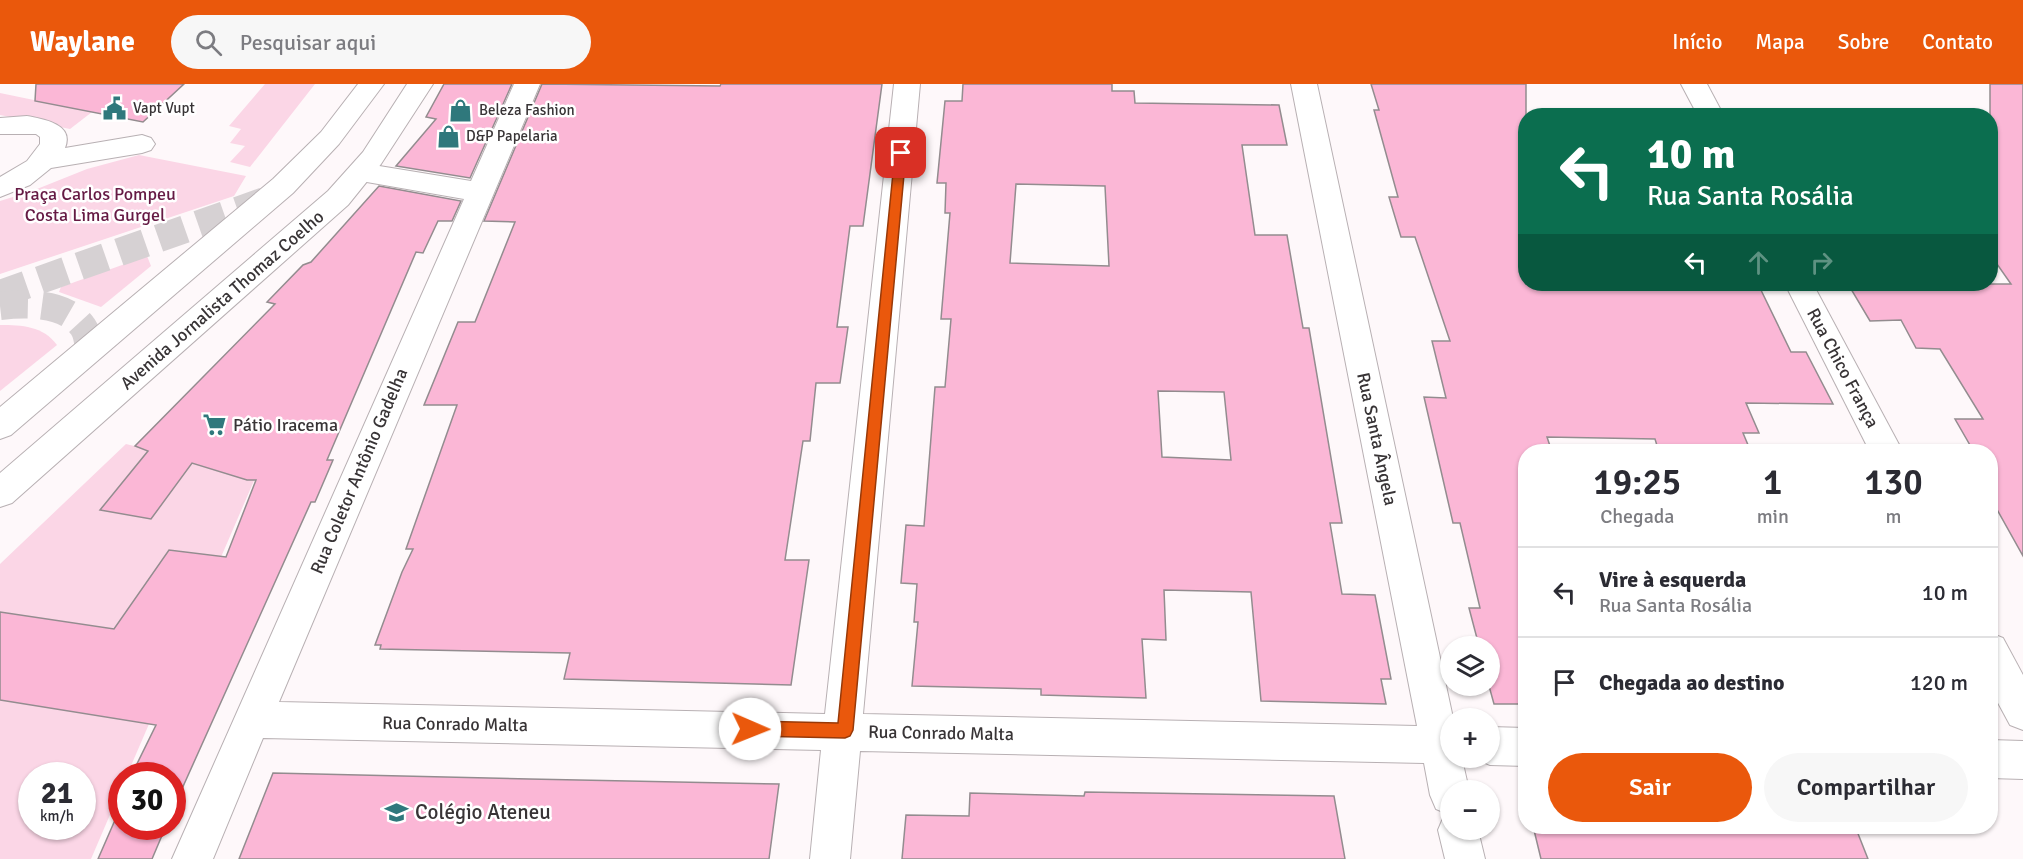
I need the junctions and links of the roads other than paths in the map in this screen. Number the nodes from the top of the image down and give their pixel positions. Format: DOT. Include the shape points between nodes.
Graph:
graph roads {
  1 [pos="372,84"];
  2 [pos="420,84"];
  3 [pos="527,84"];
  4 [pos="907,84"];
  5 [pos="1304,84"];
  6 [pos="1694,84"];
  7 [pos="1707,108"];
  8 [pos="0,126"];
  9 [pos="142,144"];
  10 [pos="46,160"];
  11 [pos="361,172"];
  12 [pos="0,188"];
  13 [pos="479,192"];
  14 [pos="1803,291"];
  15 [pos="0,426"];
  16 [pos="1883,444"];
  17 [pos="0,493"];
  18 [pos="1998,665"];
  19 [pos="2023,712"];
  20 [pos="252,720"];
  21 [pos="1440,721"];
  22 [pos="845,730"];
  23 [pos="1440,744"];
  24 [pos="1500,746"];
  25 [pos="1518,747"];
  26 [pos="1998,759"];
  27 [pos="2023,760"];
  28 [pos="1460,840"];
  29 [pos="192,859"];
  30 [pos="830,859"];
  31 [pos="1465,859"];
  1 -- 15 [label="street" via="315,156 283,186"];
  2 -- 11 [label="street, Avenida Jornalista Thomaz Coelho"];
  3 -- 13 [label="street, Rua Coletor Antônio Gadelha"];
  4 -- 22 [label="street"];
  5 -- 21 [label="street, Rua Santa Ângela"];
  6 -- 7 [label="street"];
  8 -- 10 [label="street" via="36,124 48,129 54,137 54,148"];
  9 -- 10 [label="street"];
  10 -- 12 [label="street" via="34,172"];
  11 -- 13 [label="street"];
  11 -- 17 [label="street, Avenida Jornalista Thomaz Coelho" via="305,228"];
  13 -- 20 [label="street, Rua Coletor Antônio Gadelha"];
  14 -- 16 [label="street, Rua Chico França"];
  18 -- 19 [label="street"];
  20 -- 22 [label="street, Rua Conrado Malta"];
  20 -- 29 [label="street, Rua Coletor Antônio Gadelha"];
  22 -- 23 [label="street, Rua Conrado Malta"];
  22 -- 30 [label="street"];
  24 -- 25 [label="street"];
  26 -- 27 [label="street"];
  28 -- 31 [label="street"];
}
